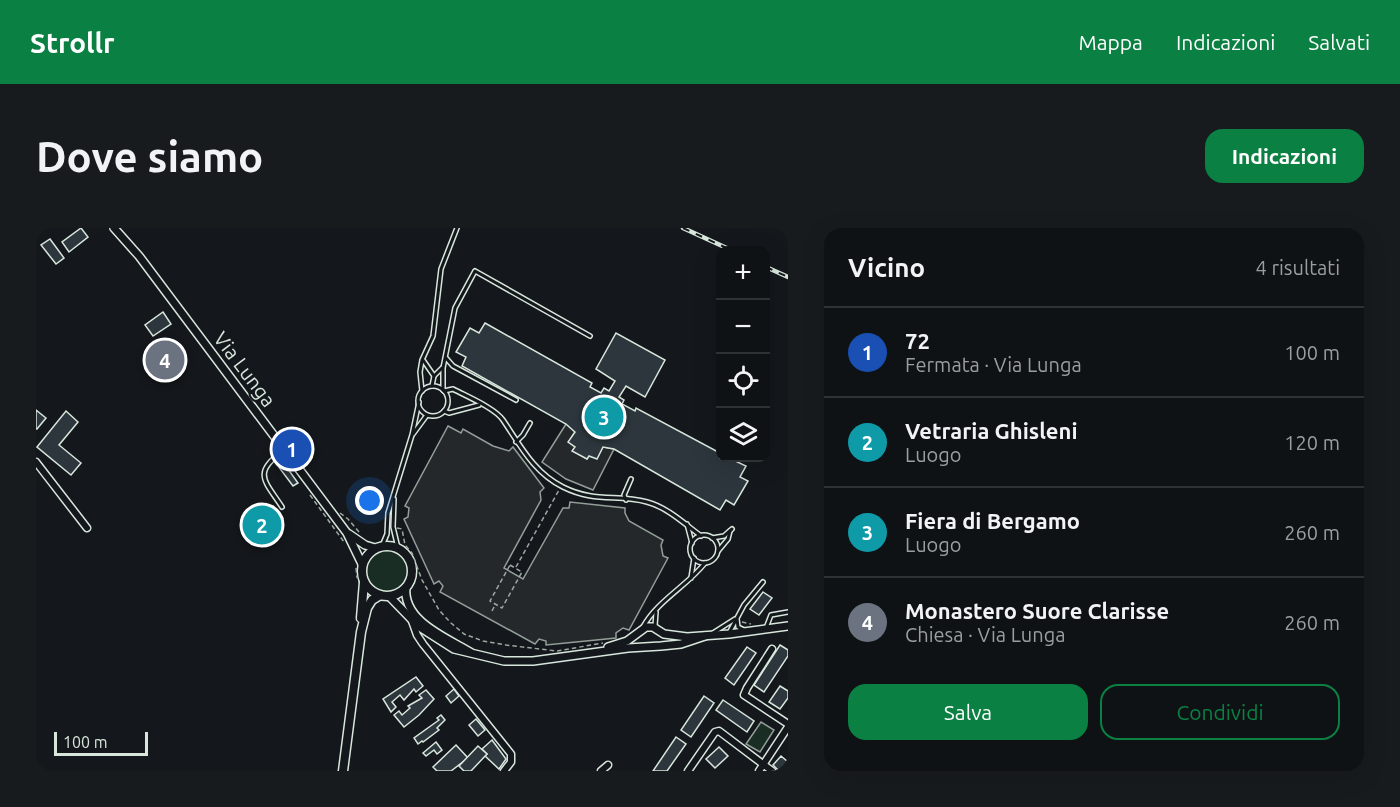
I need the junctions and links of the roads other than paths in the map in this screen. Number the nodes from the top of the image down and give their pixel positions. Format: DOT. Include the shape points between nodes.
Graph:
graph roads {
  1 [pos="114,228"];
  2 [pos="457,228"];
  3 [pos="590,336"];
  4 [pos="446,358"];
  5 [pos="422,360"];
  6 [pos="443,368"];
  7 [pos="434,376"];
  8 [pos="432,386"];
  9 [pos="422,391"];
  10 [pos="444,391"];
  11 [pos="516,400"];
  12 [pos="419,402"];
  13 [pos="481,405"];
  14 [pos="444,411"];
  15 [pos="428,414"];
  16 [pos="530,423"];
  17 [pos="412,435"];
  18 [pos="516,441"];
  19 [pos="285,450"];
  20 [pos="36,462"];
  21 [pos="631,479"];
  22 [pos="394,492"];
  23 [pos="626,500"];
  24 [pos="282,507"];
  25 [pos="686,523"];
  26 [pos="87,528"];
  27 [pos="347,533"];
  28 [pos="701,536"];
  29 [pos="712,538"];
  30 [pos="692,543"];
  31 [pos="379,547"];
  32 [pos="398,548"];
  33 [pos="718,551"];
  34 [pos="694,558"];
  35 [pos="705,563"];
  36 [pos="362,564"];
  37 [pos="690,580"];
  38 [pos="364,582"];
  39 [pos="763,582"];
  40 [pos="406,587"];
  41 [pos="384,595"];
  42 [pos="656,610"];
  43 [pos="788,612"];
  44 [pos="736,618"];
  45 [pos="412,621"];
  46 [pos="788,626"];
  47 [pos="766,629"];
  48 [pos="657,630"];
  49 [pos="424,631"];
  50 [pos="641,631"];
  51 [pos="361,632"];
  52 [pos="747,632"];
  53 [pos="729,634"];
  54 [pos="706,636"];
  55 [pos="421,640"];
  56 [pos="644,647"];
  57 [pos="653,647"];
  58 [pos="772,649"];
  59 [pos="585,653"];
  60 [pos="475,655"];
  61 [pos="788,727"];
  62 [pos="764,764"];
  63 [pos="608,765"];
  64 [pos="344,771"];
  65 [pos="504,771"];
  66 [pos="601,771"];
  67 [pos="688,771"];
  68 [pos="759,771"];
  69 [pos="772,771"];
  1 -- 19 [label="street, Via Lunga"];
  2 -- 5 [label="lane" via="441,268 433,336"];
  3 -- 4 [label="lane" via="475,271 455,308"];
  4 -- 6 [label="lane"];
  4 -- 11 [label="lane" via="453,366"];
  5 -- 7 [label="lane"];
  5 -- 9 [label="lane"];
  6 -- 7 [label="lane"];
  6 -- 10 [label="lane"];
  7 -- 8 [label="lane"];
  8 -- 9 [label="lane"];
  8 -- 10 [label="lane"];
  9 -- 12 [label="lane"];
  10 -- 13 [label="lane" via="453,389"];
  10 -- 14 [label="lane" via="448,399"];
  12 -- 15 [label="lane" via="421,410"];
  12 -- 17 [label="lane"];
  13 -- 14 [label="lane"];
  13 -- 18 [label="lane" via="499,416"];
  14 -- 15 [label="lane"];
  15 -- 17 [label="lane"];
  16 -- 18 [label="lane"];
  17 -- 22 [label="lane"];
  18 -- 23 [label="lane" via="536,468 561,487 597,499"];
  19 -- 24 [label="lane" via="263,472 265,482"];
  19 -- 27 [label="street, Via Lunga" via="332,519"];
  20 -- 26 [label="street"];
  21 -- 23 [label="lane" via="624,495"];
  22 -- 31 [label="lane" via="387,534"];
  22 -- 32 [label="lane" via="393,527"];
  23 -- 25 [label="lane" via="648,502"];
  25 -- 28 [label="lane"];
  25 -- 30 [label="lane"];
  27 -- 31 [label="street, Via Lunga" via="365,545"];
  27 -- 36 [label="street, Via Lunga"];
  28 -- 29 [label="lane"];
  28 -- 30 [label="lane"];
  29 -- 33 [label="lane"];
  29 -- 33 [label="lane" via="731,530"];
  30 -- 34 [label="lane"];
  31 -- 32 [label="main road, Via Lunga"];
  31 -- 36 [label="main road"];
  32 -- 40 [label="main road" via="411,566"];
  33 -- 35 [label="lane" via="712,561"];
  34 -- 35 [label="lane"];
  34 -- 37 [label="lane"];
  35 -- 37 [label="lane"];
  36 -- 38 [label="main road, Via Lunga"];
  37 -- 42 [label="lane"];
  38 -- 41 [label="main road" via="369,589"];
  38 -- 51 [label="main road, Via Lunga"];
  39 -- 44 [label="lane"];
  40 -- 41 [label="main road"];
  40 -- 60 [label="street" via="407,603 419,619"];
  41 -- 45 [label="street"];
  41 -- 51 [label="main road" via="372,600"];
  42 -- 48 [label="lane"];
  42 -- 50 [label="lane"];
  43 -- 47 [label="lane" via="771,615"];
  44 -- 52 [label="lane" via="738,627"];
  44 -- 53 [label="lane"];
  44 -- 54 [label="lane"];
  45 -- 49 [label="street"];
  45 -- 55 [label="street"];
  46 -- 47 [label="street"];
  47 -- 52 [label="street"];
  48 -- 50 [label="street" via="649,626"];
  48 -- 54 [label="street" via="673,636"];
  48 -- 57 [label="street" via="659,639"];
  49 -- 55 [label="street"];
  49 -- 60 [label="street" via="454,649"];
  50 -- 56 [label="street" via="639,642"];
  50 -- 59 [label="street" via="623,643"];
  51 -- 64 [label="main road"];
  52 -- 53 [label="street"];
  53 -- 54 [label="street"];
  54 -- 57 [label="street"];
  55 -- 65 [label="street" via="511,754 511,762"];
  56 -- 57 [label="street"];
  56 -- 59 [label="street"];
  58 -- 61 [label="street" via="744,695"];
  59 -- 60 [label="street" via="522,662"];
  61 -- 62 [label="street"];
  62 -- 67 [label="street" via="718,731"];
  62 -- 68 [label="street"];
  62 -- 69 [label="street"];
  63 -- 66 [label="street"];
}
